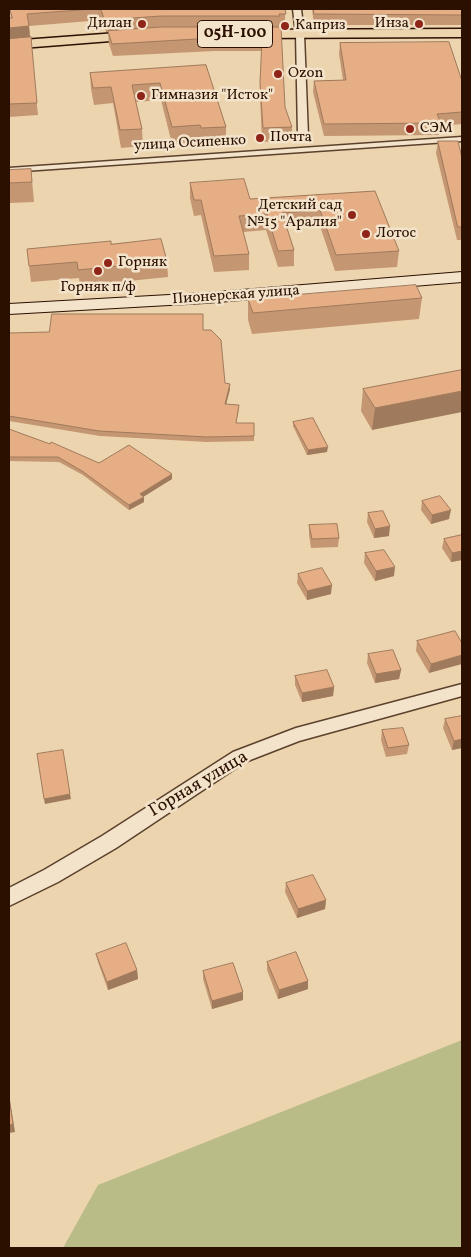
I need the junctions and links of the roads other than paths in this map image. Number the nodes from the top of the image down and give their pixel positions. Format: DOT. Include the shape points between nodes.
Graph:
graph roads {
  1 [pos="297,9"];
  2 [pos="158,34"];
  3 [pos="233,34"];
  4 [pos="300,34"];
  5 [pos="462,34"];
  6 [pos="9,45"];
  7 [pos="303,136"];
  8 [pos="462,139"];
  9 [pos="9,170"];
  10 [pos="462,277"];
  11 [pos="9,309"];
  12 [pos="462,690"];
  13 [pos="9,897"];
  1 -- 4 [label="street"];
  2 -- 6 [label="main road"];
  3 -- 4 [label="main road, 05Н-100"];
  4 -- 5 [label="main road, 05Н-100"];
  4 -- 7 [label="street"];
  8 -- 9 [label="street, улица Осипенко"];
  10 -- 11 [label="main road, Пионерская улица" via="205,298"];
  12 -- 13 [label="street, Горная улица" via="296,736 239,757 109,842"];
}
